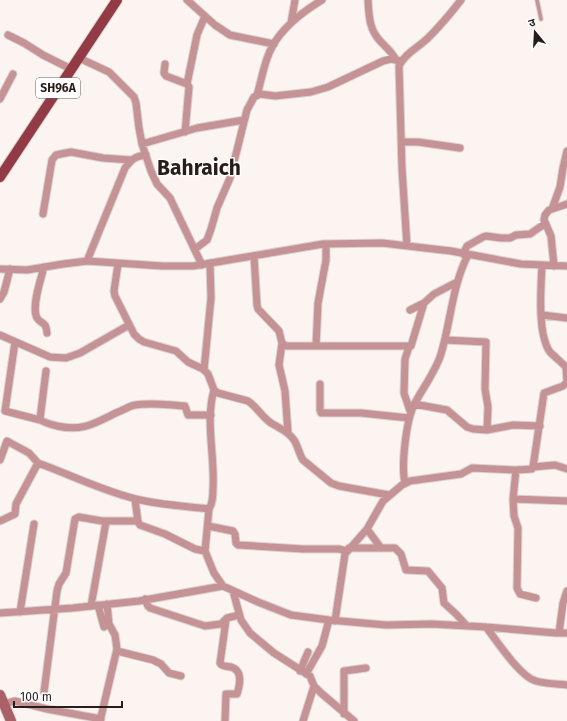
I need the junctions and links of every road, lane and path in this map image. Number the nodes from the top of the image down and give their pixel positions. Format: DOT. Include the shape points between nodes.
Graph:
graph roads {
  1 [pos="117,0"];
  2 [pos="186,0"];
  3 [pos="295,0"];
  4 [pos="322,0"];
  5 [pos="368,0"];
  6 [pos="461,0"];
  7 [pos="536,0"];
  8 [pos="205,16"];
  9 [pos="541,19"];
  10 [pos="291,23"];
  11 [pos="8,35"];
  12 [pos="274,44"];
  13 [pos="79,58"];
  14 [pos="394,62"];
  15 [pos="165,64"];
  16 [pos="71,69"];
  17 [pos="13,74"];
  18 [pos="188,84"];
  19 [pos="257,95"];
  20 [pos="0,98"];
  21 [pos="244,120"];
  22 [pos="185,132"];
  23 [pos="402,142"];
  24 [pos="142,144"];
  25 [pos="460,148"];
  26 [pos="567,151"];
  27 [pos="146,155"];
  28 [pos="131,160"];
  29 [pos="0,177"];
  30 [pos="567,204"];
  31 [pos="552,209"];
  32 [pos="43,214"];
  33 [pos="546,224"];
  34 [pos="203,244"];
  35 [pos="326,244"];
  36 [pos="407,246"];
  37 [pos="196,249"];
  38 [pos="466,254"];
  39 [pos="254,256"];
  40 [pos="87,261"];
  41 [pos="118,264"];
  42 [pos="206,264"];
  43 [pos="542,265"];
  44 [pos="554,266"];
  45 [pos="567,266"];
  46 [pos="44,267"];
  47 [pos="0,269"];
  48 [pos="10,269"];
  49 [pos="457,282"];
  50 [pos="0,299"];
  51 [pos="424,303"];
  52 [pos="410,310"];
  53 [pos="542,315"];
  54 [pos="567,318"];
  55 [pos="129,325"];
  56 [pos="47,333"];
  57 [pos="0,335"];
  58 [pos="445,340"];
  59 [pos="15,342"];
  60 [pos="282,343"];
  61 [pos="316,346"];
  62 [pos="409,347"];
  63 [pos="204,370"];
  64 [pos="46,371"];
  65 [pos="320,384"];
  66 [pos="8,390"];
  67 [pos="214,390"];
  68 [pos="0,392"];
  69 [pos="414,404"];
  70 [pos="211,415"];
  71 [pos="410,415"];
  72 [pos="40,420"];
  73 [pos="540,426"];
  74 [pos="487,430"];
  75 [pos="288,433"];
  76 [pos="4,440"];
  77 [pos="0,460"];
  78 [pos="38,463"];
  79 [pos="533,467"];
  80 [pos="567,468"];
  81 [pos="516,470"];
  82 [pos="405,483"];
  83 [pos="389,495"];
  84 [pos="134,499"];
  85 [pos="513,499"];
  86 [pos="567,501"];
  87 [pos="209,509"];
  88 [pos="0,521"];
  89 [pos="138,521"];
  90 [pos="106,522"];
  91 [pos="34,524"];
  92 [pos="208,526"];
  93 [pos="367,529"];
  94 [pos="381,548"];
  95 [pos="348,549"];
  96 [pos="204,551"];
  97 [pos="223,586"];
  98 [pos="233,591"];
  99 [pos="567,591"];
  100 [pos="536,598"];
  101 [pos="145,599"];
  102 [pos="107,604"];
  103 [pos="94,605"];
  104 [pos="54,609"];
  105 [pos="20,612"];
  106 [pos="0,613"];
  107 [pos="239,615"];
  108 [pos="226,620"];
  109 [pos="332,620"];
  110 [pos="467,626"];
  111 [pos="104,627"];
  112 [pos="486,627"];
  113 [pos="563,633"];
  114 [pos="117,651"];
  115 [pos="308,652"];
  116 [pos="366,668"];
  117 [pos="303,672"];
  118 [pos="181,676"];
  119 [pos="567,685"];
  120 [pos="314,686"];
  121 [pos="44,692"];
  122 [pos="2,700"];
  123 [pos="344,714"];
  124 [pos="101,720"];
  125 [pos="11,721"];
  126 [pos="224,721"];
  127 [pos="303,721"];
  128 [pos="354,721"];
  1 -- 13 [label="main road, SH96A"];
  2 -- 8 [label="street"];
  3 -- 10 [label="street"];
  4 -- 10 [label="street"];
  5 -- 14 [label="street" via="372,30 392,53"];
  6 -- 14 [label="street" via="427,39"];
  7 -- 9 [label="lane"];
  8 -- 12 [label="street" via="230,35"];
  8 -- 18 [label="street" via="197,35"];
  10 -- 12 [label="street"];
  11 -- 16 [label="street"];
  12 -- 19 [label="street"];
  13 -- 16 [label="main road, SH96A"];
  13 -- 24 [label="street" via="109,72 134,97"];
  14 -- 19 [label="street" via="374,65 328,87 311,92"];
  14 -- 23 [label="street" via="399,66"];
  15 -- 18 [label="street" via="166,76"];
  16 -- 29 [label="main road, SH96A"];
  17 -- 20 [label="street"];
  18 -- 22 [label="street" via="190,90"];
  19 -- 21 [label="street" via="250,102"];
  21 -- 22 [label="street" via="204,126"];
  21 -- 34 [label="street" via="230,178 207,240"];
  22 -- 24 [label="street"];
  23 -- 25 [label="street"];
  23 -- 36 [label="street"];
  24 -- 27 [label="street"];
  26 -- 31 [label="street" via="560,187"];
  27 -- 28 [label="street"];
  27 -- 37 [label="street" via="157,184 170,198"];
  28 -- 32 [label="street" via="71,152 56,155 52,160"];
  28 -- 40 [label="street" via="125,168"];
  30 -- 31 [label="street"];
  31 -- 33 [label="street" via="546,212"];
  33 -- 38 [label="street" via="530,234 510,238 483,236 466,246"];
  33 -- 44 [label="street" via="551,236"];
  34 -- 37 [label="street"];
  34 -- 42 [label="street"];
  35 -- 36 [label="street" via="382,243"];
  35 -- 39 [label="street"];
  35 -- 61 [label="street" via="326,260 318,303"];
  36 -- 38 [label="street"];
  37 -- 42 [label="street"];
  38 -- 43 [label="street" via="521,264"];
  38 -- 49 [label="street"];
  39 -- 42 [label="street"];
  39 -- 60 [label="street" via="257,305 261,313 279,330"];
  40 -- 41 [label="street"];
  40 -- 46 [label="street"];
  41 -- 42 [label="street"];
  41 -- 55 [label="street" via="114,291"];
  42 -- 63 [label="street" via="211,298"];
  43 -- 44 [label="street"];
  43 -- 53 [label="street"];
  44 -- 45 [label="street"];
  46 -- 48 [label="street"];
  46 -- 56 [label="street" via="34,307 37,318 46,325"];
  47 -- 48 [label="street"];
  48 -- 50 [label="street"];
  49 -- 51 [label="street" via="434,294"];
  49 -- 58 [label="street"];
  51 -- 52 [label="street"];
  51 -- 62 [label="street" via="412,345"];
  53 -- 54 [label="street"];
  53 -- 73 [label="street" via="543,333 550,351 566,367 567,382 544,393"];
  55 -- 59 [label="street" via="80,353 66,358 50,357"];
  55 -- 63 [label="street" via="139,339 176,351 188,362"];
  57 -- 59 [label="street"];
  58 -- 69 [label="street" via="438,363"];
  58 -- 74 [label="street" via="486,342"];
  59 -- 66 [label="street"];
  60 -- 61 [label="street" via="286,346"];
  60 -- 75 [label="street" via="279,365 285,391"];
  61 -- 62 [label="street"];
  62 -- 71 [label="street" via="405,359 404,392"];
  63 -- 67 [label="street"];
  64 -- 72 [label="street"];
  65 -- 71 [label="street" via="322,413"];
  66 -- 68 [label="street"];
  66 -- 72 [label="street" via="5,411"];
  67 -- 70 [label="street"];
  67 -- 75 [label="street" via="248,400 266,419"];
  69 -- 71 [label="street"];
  69 -- 74 [label="street" via="447,410 467,427"];
  70 -- 72 [label="street" via="189,415 185,406 156,403 135,405 83,428 62,427"];
  70 -- 87 [label="street" via="214,481 213,502"];
  71 -- 82 [label="street" via="403,468"];
  73 -- 74 [label="street" via="513,425"];
  73 -- 79 [label="street"];
  75 -- 83 [label="street" via="295,441 303,460 331,483"];
  76 -- 77 [label="street"];
  76 -- 78 [label="street" via="29,453"];
  78 -- 84 [label="street"];
  78 -- 88 [label="street" via="16,504 15,514"];
  79 -- 80 [label="street" via="555,465"];
  79 -- 81 [label="street"];
  81 -- 82 [label="street" via="472,468 461,474"];
  81 -- 85 [label="street"];
  82 -- 83 [label="street"];
  83 -- 93 [label="street" via="378,508"];
  84 -- 87 [label="street"];
  84 -- 89 [label="street"];
  85 -- 86 [label="street"];
  85 -- 100 [label="street" via="518,528 518,588 520,594"];
  87 -- 92 [label="street"];
  89 -- 90 [label="street"];
  89 -- 96 [label="street" via="140,525"];
  90 -- 103 [label="street"];
  90 -- 104 [label="street" via="79,517 75,519 66,573 57,587"];
  91 -- 105 [label="street"];
  92 -- 95 [label="street" via="233,531 238,545"];
  92 -- 96 [label="street"];
  93 -- 94 [label="street"];
  93 -- 95 [label="street"];
  94 -- 95 [label="street"];
  94 -- 110 [label="street" via="395,548 400,551 406,570 428,571 442,588 444,603"];
  95 -- 109 [label="street"];
  96 -- 97 [label="street"];
  97 -- 98 [label="street"];
  97 -- 101 [label="street"];
  98 -- 107 [label="street"];
  98 -- 109 [label="street" via="291,615"];
  99 -- 113 [label="street" via="563,603"];
  101 -- 102 [label="street"];
  101 -- 108 [label="street" via="150,608 193,623 216,626"];
  102 -- 103 [label="street"];
  102 -- 114 [label="street" via="109,624 117,641"];
  103 -- 104 [label="street"];
  103 -- 111 [label="street"];
  104 -- 105 [label="street"];
  104 -- 121 [label="street"];
  105 -- 106 [label="street"];
  107 -- 108 [label="street"];
  107 -- 117 [label="street" via="250,633"];
  108 -- 126 [label="street" via="220,663 233,668 240,677 237,694 226,694"];
  109 -- 110 [label="street" via="386,625"];
  109 -- 117 [label="street" via="322,646"];
  110 -- 112 [label="street"];
  112 -- 113 [label="street"];
  112 -- 119 [label="street" via="529,678"];
  114 -- 118 [label="street" via="153,660 169,673"];
  114 -- 124 [label="street"];
  115 -- 117 [label="street"];
  116 -- 123 [label="street" via="344,671"];
  117 -- 120 [label="street" via="310,676"];
  120 -- 123 [label="street"];
  120 -- 127 [label="street"];
  122 -- 124 [label="street"];
  122 -- 125 [label="street"];
  123 -- 128 [label="street"];
}
